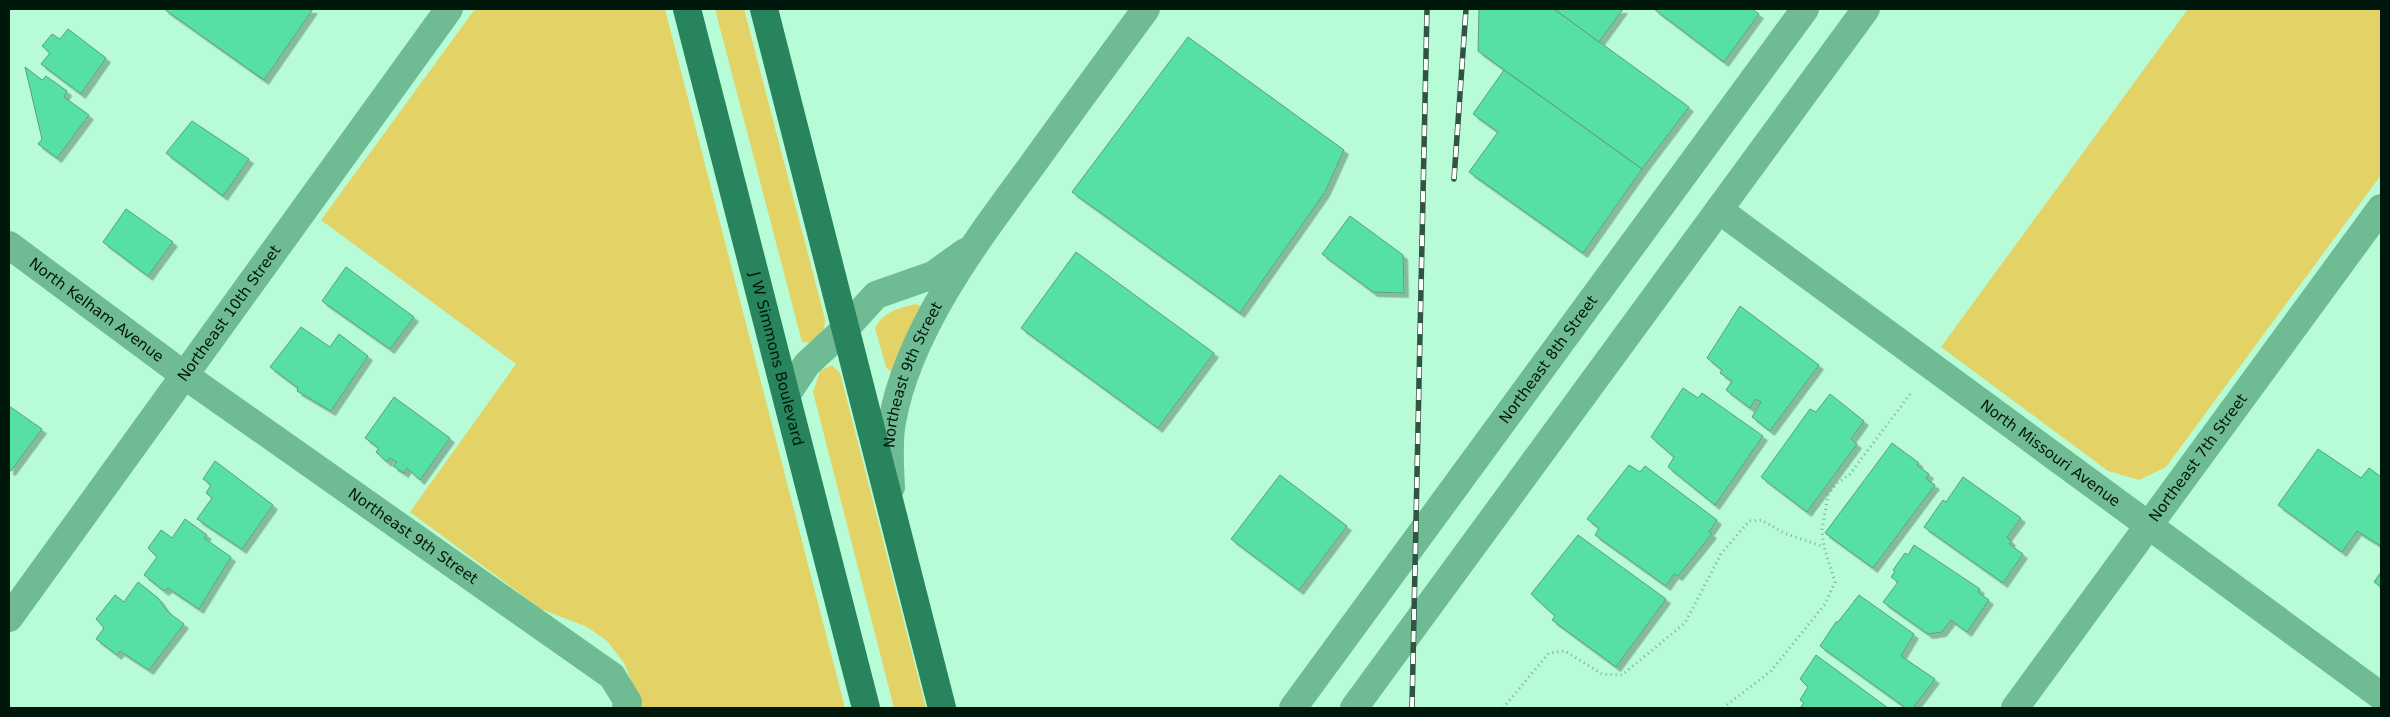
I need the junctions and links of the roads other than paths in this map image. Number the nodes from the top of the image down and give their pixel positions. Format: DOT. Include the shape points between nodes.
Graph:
graph roads {
  1 [pos="449,9"];
  2 [pos="687,9"];
  3 [pos="764,9"];
  4 [pos="1146,9"];
  5 [pos="1805,9"];
  6 [pos="1866,9"];
  7 [pos="2381,208"];
  8 [pos="1718,210"];
  9 [pos="9,245"];
  10 [pos="970,248"];
  11 [pos="845,328"];
  12 [pos="184,375"];
  13 [pos="786,394"];
  14 [pos="891,511"];
  15 [pos="2148,525"];
  16 [pos="9,618"];
  17 [pos="2381,696"];
  18 [pos="626,708"];
  19 [pos="866,708"];
  20 [pos="942,708"];
  21 [pos="1292,708"];
  22 [pos="1354,708"];
  23 [pos="2015,708"];
  1 -- 12 [label="street, Northeast 10th Street"];
  2 -- 13 [label="main road, J W Simmons Boulevard"];
  3 -- 11 [label="main road"];
  4 -- 10 [label="street, Northeast 9th Street"];
  5 -- 21 [label="street, Northeast 8th Street"];
  6 -- 8 [label="street"];
  7 -- 15 [label="street, Northeast 7th Street"];
  8 -- 15 [label="street, North Missouri Avenue"];
  8 -- 22 [label="street"];
  9 -- 12 [label="street, North Kelham Avenue"];
  10 -- 11 [label="street, Northeast 9th Street" via="933,275 876,295"];
  10 -- 14 [label="street, Northeast 9th Street" via="924,331 898,396 890,452"];
  11 -- 13 [label="street, Northeast 9th Street" via="807,364"];
  11 -- 14 [label="main road"];
  12 -- 16 [label="street, Northeast 10th Street"];
  12 -- 18 [label="street, Northeast 9th Street" via="612,676 628,702"];
  13 -- 19 [label="main road, J W Simmons Boulevard"];
  14 -- 20 [label="main road"];
  15 -- 17 [label="street, North Missouri Avenue"];
  15 -- 23 [label="street, Northeast 7th Street"];
}
